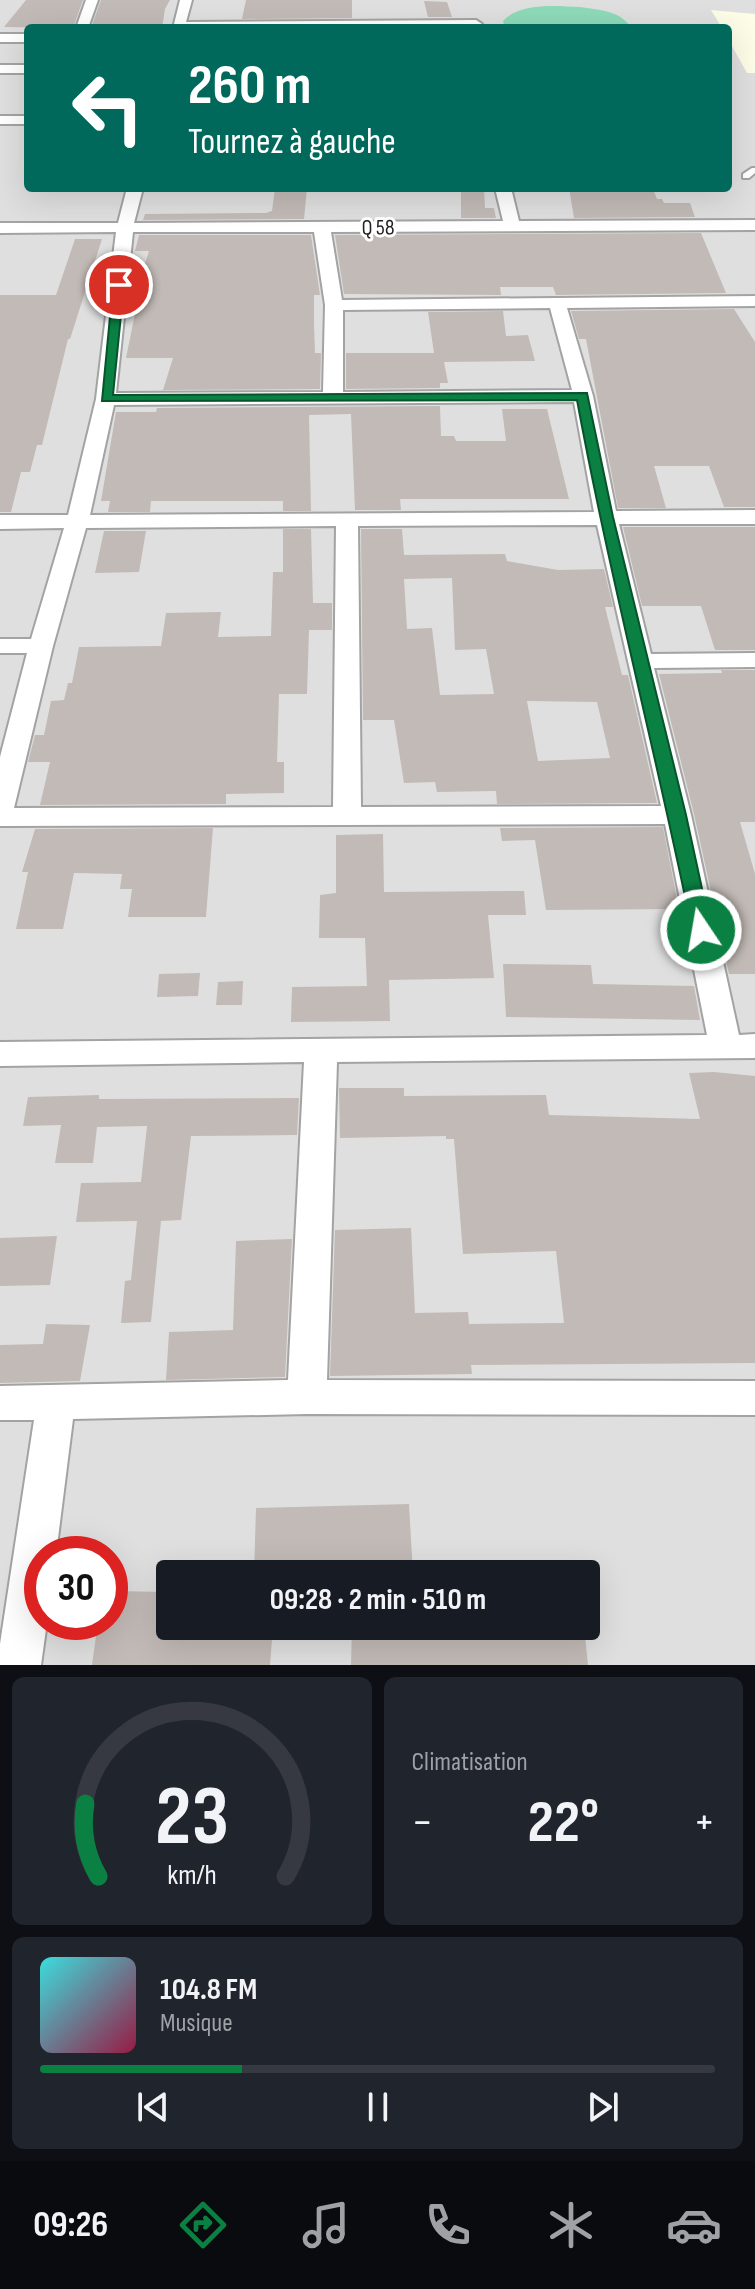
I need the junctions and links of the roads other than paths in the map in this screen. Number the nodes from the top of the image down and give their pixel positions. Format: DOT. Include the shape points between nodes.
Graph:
graph roads {
  1 [pos="92,0"];
  2 [pos="186,0"];
  3 [pos="475,21"];
  4 [pos="83,24"];
  5 [pos="181,24"];
  6 [pos="235,24"];
  7 [pos="0,38"];
  8 [pos="24,38"];
  9 [pos="0,69"];
  10 [pos="24,69"];
  11 [pos="0,120"];
  12 [pos="24,120"];
  13 [pos="755,170"];
  14 [pos="746,176"];
  15 [pos="134,192"];
  16 [pos="504,192"];
  17 [pos="512,226"];
  18 [pos="0,228"];
  19 [pos="125,228"];
  20 [pos="322,228"];
  21 [pos="753,230"];
  22 [pos="755,301"];
  23 [pos="557,303"];
  24 [pos="334,305"];
  25 [pos="583,396"];
  26 [pos="333,397"];
  27 [pos="106,399"];
  28 [pos="606,517"];
  29 [pos="755,517"];
  30 [pos="347,520"];
  31 [pos="0,522"];
  32 [pos="77,522"];
  33 [pos="0,646"];
  34 [pos="41,646"];
  35 [pos="755,660"];
  36 [pos="641,661"];
  37 [pos="0,810"];
  38 [pos="347,815"];
  39 [pos="677,815"];
  40 [pos="0,817"];
  41 [pos="740,1046"];
  42 [pos="321,1053"];
  43 [pos="0,1054"];
  44 [pos="307,1397"];
  45 [pos="755,1398"];
  46 [pos="56,1402"];
  47 [pos="0,1403"];
  48 [pos="19,1665"];
  1 -- 4 [label="street"];
  2 -- 5 [label="street"];
  3 -- 6 [label="street"];
  7 -- 8 [label="street"];
  9 -- 10 [label="street"];
  11 -- 12 [label="street"];
  13 -- 14 [label="lane"];
  15 -- 19 [label="street"];
  16 -- 17 [label="street"];
  17 -- 20 [label="street, Q 58"];
  17 -- 21 [label="street, Q 58"];
  18 -- 19 [label="street, Q 58"];
  19 -- 20 [label="street, Q 58"];
  19 -- 27 [label="street"];
  20 -- 24 [label="street"];
  22 -- 23 [label="street"];
  23 -- 24 [label="street"];
  23 -- 25 [label="street"];
  24 -- 26 [label="street"];
  25 -- 26 [label="street"];
  25 -- 28 [label="street"];
  26 -- 27 [label="street"];
  27 -- 32 [label="street"];
  28 -- 29 [label="street"];
  28 -- 30 [label="street"];
  28 -- 36 [label="street"];
  30 -- 32 [label="street"];
  30 -- 38 [label="street"];
  31 -- 32 [label="street"];
  32 -- 34 [label="street"];
  33 -- 34 [label="street"];
  34 -- 37 [label="street"];
  35 -- 36 [label="street"];
  36 -- 39 [label="street"];
  38 -- 39 [label="street"];
  38 -- 40 [label="street"];
  39 -- 41 [label="street"];
  41 -- 42 [label="street"];
  42 -- 43 [label="street"];
  42 -- 44 [label="street"];
  44 -- 45 [label="street"];
  44 -- 46 [label="street"];
  46 -- 47 [label="street"];
  46 -- 48 [label="street"];
}
